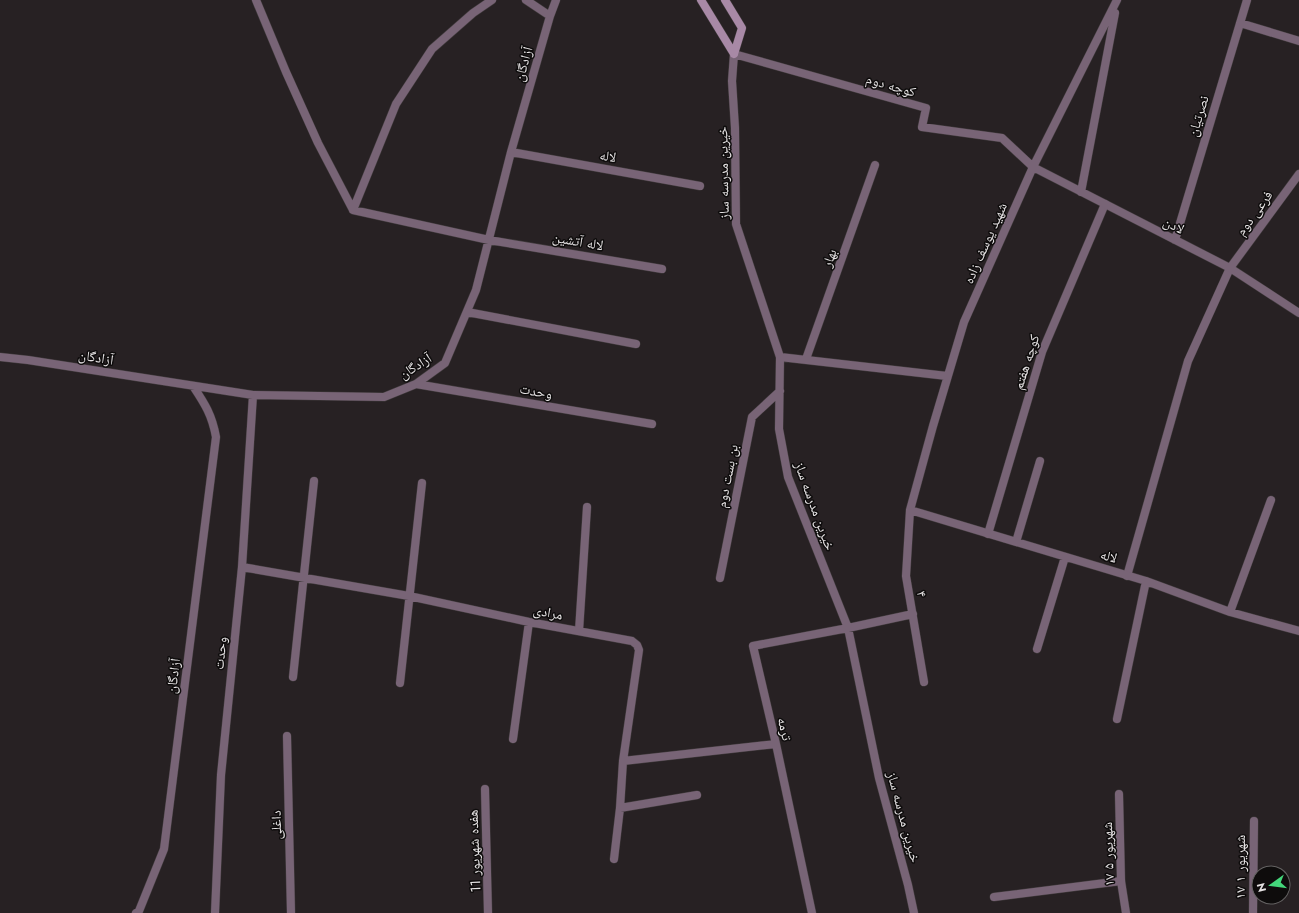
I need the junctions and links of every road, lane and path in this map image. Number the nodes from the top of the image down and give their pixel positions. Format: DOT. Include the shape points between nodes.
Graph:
graph roads {
  1 [pos="256,0"];
  2 [pos="492,0"];
  3 [pos="526,0"];
  4 [pos="556,0"];
  5 [pos="700,0"];
  6 [pos="725,0"];
  7 [pos="1247,0"];
  8 [pos="1117,1"];
  9 [pos="550,16"];
  10 [pos="1240,23"];
  11 [pos="1299,41"];
  12 [pos="734,54"];
  13 [pos="511,152"];
  14 [pos="875,165"];
  15 [pos="1033,167"];
  16 [pos="1299,174"];
  17 [pos="700,186"];
  18 [pos="1081,192"];
  19 [pos="1105,204"];
  20 [pos="353,210"];
  21 [pos="489,240"];
  22 [pos="1175,240"];
  23 [pos="1230,268"];
  24 [pos="662,269"];
  25 [pos="467,312"];
  26 [pos="1299,313"];
  27 [pos="636,344"];
  28 [pos="780,356"];
  29 [pos="0,357"];
  30 [pos="806,359"];
  31 [pos="947,376"];
  32 [pos="416,384"];
  33 [pos="193,386"];
  34 [pos="780,391"];
  35 [pos="253,395"];
  36 [pos="652,424"];
  37 [pos="1040,461"];
  38 [pos="314,481"];
  39 [pos="422,483"];
  40 [pos="1272,500"];
  41 [pos="587,507"];
  42 [pos="910,510"];
  43 [pos="988,534"];
  44 [pos="1016,542"];
  45 [pos="1065,557"];
  46 [pos="242,567"];
  47 [pos="1127,576"];
  48 [pos="304,577"];
  49 [pos="720,578"];
  50 [pos="1146,581"];
  51 [pos="409,596"];
  52 [pos="1230,612"];
  53 [pos="913,614"];
  54 [pos="529,622"];
  55 [pos="848,628"];
  56 [pos="1299,631"];
  57 [pos="579,632"];
  58 [pos="1037,649"];
  59 [pos="293,677"];
  60 [pos="924,682"];
  61 [pos="400,683"];
  62 [pos="1117,719"];
  63 [pos="286,736"];
  64 [pos="513,739"];
  65 [pos="776,744"];
  66 [pos="624,761"];
  67 [pos="485,789"];
  68 [pos="1119,794"];
  69 [pos="698,795"];
  70 [pos="620,808"];
  71 [pos="1254,821"];
  72 [pos="614,858"];
  73 [pos="1121,881"];
  74 [pos="994,898"];
  75 [pos="136,913"];
  76 [pos="215,913"];
  77 [pos="291,913"];
  78 [pos="488,913"];
  79 [pos="812,913"];
  80 [pos="914,913"];
  81 [pos="1126,913"];
  82 [pos="1253,913"];
  1 -- 20 [label="street" via="318,143"];
  2 -- 20 [label="street" via="432,49 396,104"];
  3 -- 9 [label="street"];
  4 -- 9 [label="street, آزادگان"];
  5 -- 12 [label="main road"];
  6 -- 12 [label="main road, خیرین مدرسه ساز" via="742,28"];
  7 -- 10 [label="street, نصرتیان"];
  8 -- 15 [label="street, شهید یوسف زاده"];
  8 -- 18 [label="street"];
  9 -- 13 [label="street, آزادگان"];
  10 -- 11 [label="street"];
  10 -- 22 [label="street, نصرتیان"];
  12 -- 15 [label="street, کوچه دوم" via="926,108 922,127 1002,138"];
  12 -- 28 [label="street, خیرین مدرسه ساز" via="732,80 736,224"];
  13 -- 17 [label="street, لاله"];
  13 -- 21 [label="street, آزادگان"];
  14 -- 30 [label="street, بهار"];
  15 -- 18 [label="street, لادن"];
  15 -- 31 [label="street, شهید یوسف زاده" via="964,322"];
  16 -- 23 [label="street, فرعی دوم"];
  18 -- 19 [label="street, لادن"];
  19 -- 22 [label="street, لادن"];
  19 -- 43 [label="street, کوچه هفتم" via="1042,352"];
  20 -- 21 [label="street, لاله آتشین"];
  21 -- 24 [label="street, لاله آتشین"];
  21 -- 25 [label="street, آزادگان" via="476,290"];
  22 -- 23 [label="street, لادن"];
  23 -- 26 [label="street, لادن"];
  23 -- 47 [label="street, فرعی دوم" via="1188,361"];
  25 -- 27 [label="street"];
  25 -- 32 [label="street, آزادگان" via="445,362"];
  28 -- 30 [label="street"];
  28 -- 34 [label="street, خیرین مدرسه ساز"];
  29 -- 33 [label="street, آزادگان"];
  30 -- 31 [label="street"];
  31 -- 42 [label="street, شهید یوسف زاده"];
  32 -- 35 [label="street, آزادگان" via="384,397"];
  32 -- 36 [label="street, وحدت"];
  33 -- 35 [label="street, آزادگان"];
  33 -- 75 [label="street, آزادگان" via="207,407 216,437 164,849"];
  34 -- 49 [label="street, بن بست دوم" via="752,417"];
  34 -- 55 [label="street, خیرین مدرسه ساز" via="779,429 788,477"];
  35 -- 46 [label="street, وحدت"];
  37 -- 44 [label="street"];
  38 -- 48 [label="street"];
  39 -- 51 [label="street"];
  40 -- 52 [label="street"];
  41 -- 57 [label="street"];
  42 -- 43 [label="street, لاله"];
  42 -- 53 [label="street, ۴" via="906,576"];
  43 -- 44 [label="street, لاله"];
  44 -- 45 [label="street, لاله"];
  45 -- 47 [label="street, لاله"];
  45 -- 58 [label="street"];
  46 -- 48 [label="street, مرادی"];
  46 -- 76 [label="street, وحدت" via="221,775"];
  47 -- 50 [label="street, لاله"];
  48 -- 51 [label="street, مرادی"];
  48 -- 59 [label="street"];
  50 -- 52 [label="street, لاله"];
  50 -- 62 [label="street"];
  51 -- 54 [label="street, مرادی"];
  51 -- 61 [label="street"];
  52 -- 56 [label="street, لاله"];
  53 -- 55 [label="street"];
  53 -- 60 [label="street, ۴"];
  54 -- 57 [label="street, مرادی"];
  54 -- 64 [label="street"];
  55 -- 65 [label="street, ترمه" via="753,646"];
  55 -- 80 [label="street, خیرین مدرسه ساز" via="879,778"];
  57 -- 66 [label="street, مرادی" via="637,644 639,650"];
  63 -- 77 [label="street, داغلی"];
  65 -- 66 [label="street"];
  65 -- 79 [label="street, ترمه"];
  66 -- 70 [label="street, مرادی"];
  67 -- 78 [label="street, هفده شهریور 11"];
  68 -- 73 [label="street, ۱۷ شهریور ۵"];
  69 -- 70 [label="street"];
  70 -- 72 [label="street, مرادی"];
  71 -- 82 [label="street, ۱۷ شهریور ۱"];
  73 -- 74 [label="street"];
  73 -- 81 [label="street, ۱۷ شهریور ۵"];
}
